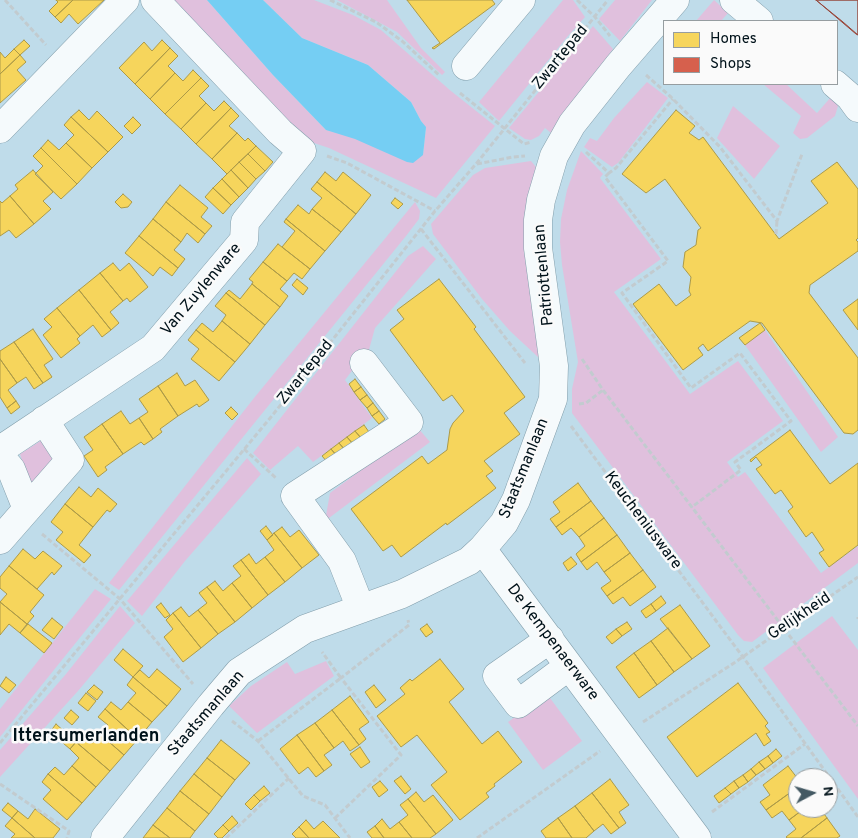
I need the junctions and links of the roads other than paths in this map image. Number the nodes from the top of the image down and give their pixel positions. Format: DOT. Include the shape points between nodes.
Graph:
graph roads {
  1 [pos="125,0"];
  2 [pos="155,0"];
  3 [pos="522,0"];
  4 [pos="674,0"];
  5 [pos="734,0"];
  6 [pos="758,20"];
  7 [pos="466,66"];
  8 [pos="836,85"];
  9 [pos="858,108"];
  10 [pos="0,129"];
  11 [pos="364,363"];
  12 [pos="554,366"];
  13 [pos="44,420"];
  14 [pos="0,450"];
  15 [pos="0,456"];
  16 [pos="24,513"];
  17 [pos="0,540"];
  18 [pos="482,549"];
  19 [pos="361,610"];
  20 [pos="550,639"];
  21 [pos="569,666"];
  22 [pos="693,832"];
  23 [pos="105,838"];
  1 -- 10 [label="street"];
  2 -- 13 [label="street, Van Zuylenware" via="280,132 302,151 245,222 244,240 153,348"];
  3 -- 7 [label="street"];
  4 -- 12 [label="street, Patriottenlaan" via="572,124 560,144 541,200 538,248"];
  5 -- 6 [label="street"];
  8 -- 9 [label="street"];
  11 -- 19 [label="street" via="409,422 295,496 342,561"];
  12 -- 18 [label="street, Staatsmanlaan" via="553,399 516,500 504,523"];
  13 -- 14 [label="street, Van Zuylenware"];
  13 -- 16 [label="street" via="70,460"];
  15 -- 16 [label="street" via="11,469"];
  16 -- 17 [label="street"];
  18 -- 19 [label="street, Staatsmanlaan" via="470,560 402,594"];
  18 -- 20 [label="street, De Kempenaerware"];
  19 -- 23 [label="street, Staatsmanlaan" via="305,629 239,672"];
  20 -- 21 [label="street, De Kempenaerware"];
  20 -- 21 [label="street" via="497,676 518,704"];
  21 -- 22 [label="street, De Kempenaerware"];
}
